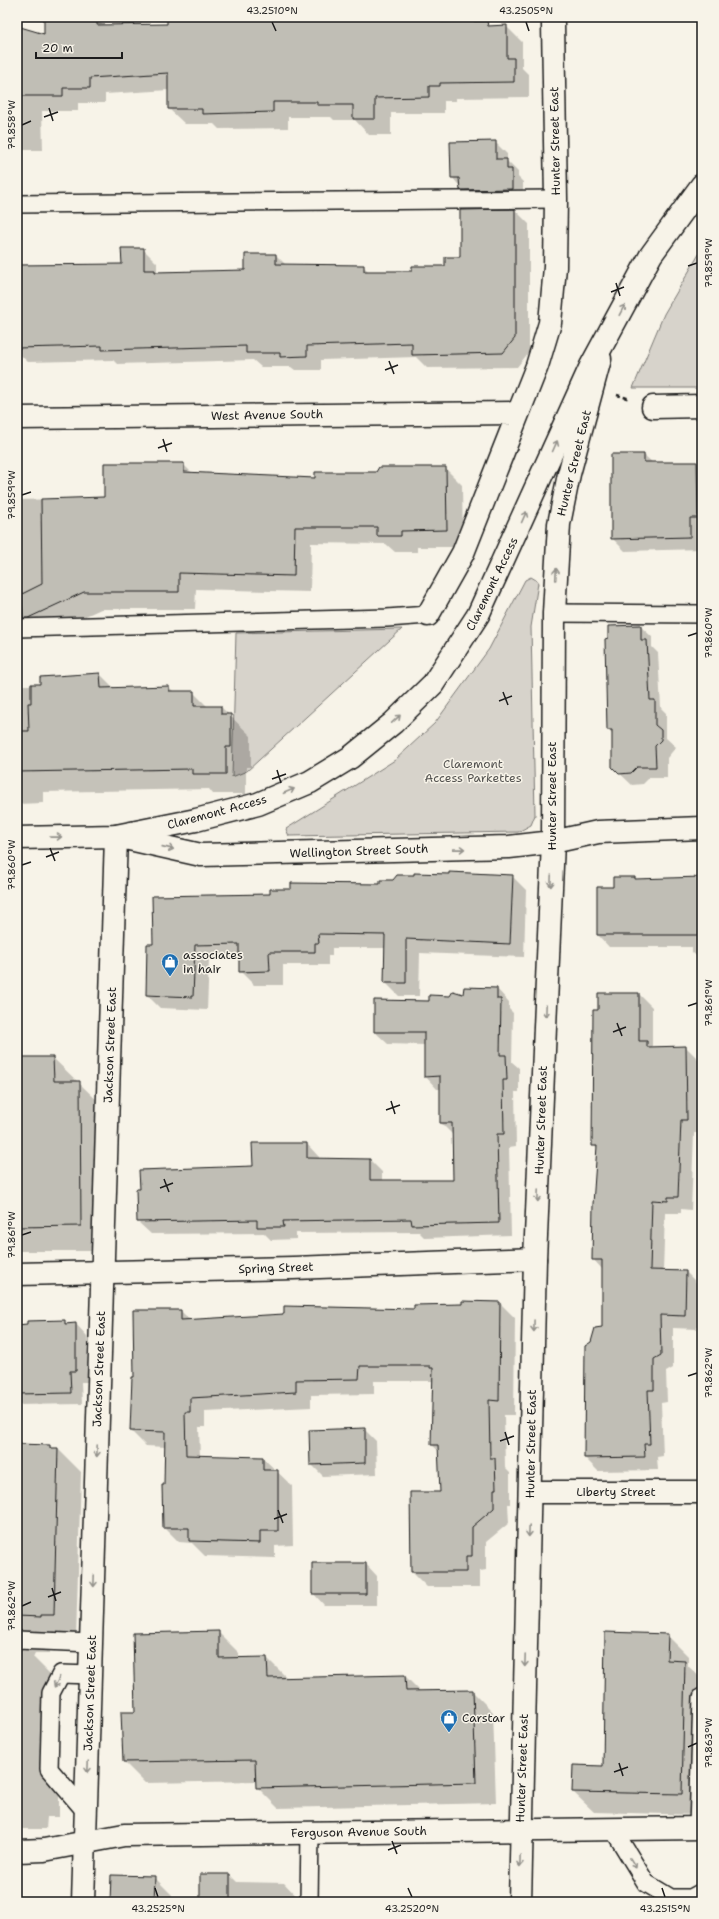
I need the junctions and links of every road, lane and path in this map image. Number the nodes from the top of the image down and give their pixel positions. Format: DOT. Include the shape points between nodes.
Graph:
graph roads {
  1 [pos="553,24"];
  2 [pos="702,185"];
  3 [pos="556,198"];
  4 [pos="17,204"];
  5 [pos="604,344"];
  6 [pos="702,406"];
  7 [pos="653,407"];
  8 [pos="517,412"];
  9 [pos="17,418"];
  10 [pos="554,613"];
  11 [pos="702,614"];
  12 [pos="428,615"];
  13 [pos="17,628"];
  14 [pos="702,828"];
  15 [pos="116,836"];
  16 [pos="17,838"];
  17 [pos="553,842"];
  18 [pos="535,1259"];
  19 [pos="102,1272"];
  20 [pos="17,1274"];
  21 [pos="530,1492"];
  22 [pos="702,1492"];
  23 [pos="17,1640"];
  24 [pos="92,1643"];
  25 [pos="91,1675"];
  26 [pos="702,1697"];
  27 [pos="86,1812"];
  28 [pos="700,1828"];
  29 [pos="521,1830"];
  30 [pos="613,1830"];
  31 [pos="310,1833"];
  32 [pos="85,1841"];
  33 [pos="17,1851"];
  34 [pos="702,1892"];
  35 [pos="83,1902"];
  36 [pos="309,1902"];
  37 [pos="520,1902"];
  1 -- 3 [label="street, Hunter Street East"];
  5 -- 2 [label="street, Claremont Access, one-way" via="651,255"];
  3 -- 4 [label="lane"];
  3 -- 8 [label="street, Hunter Street East" via="555,267 550,322 537,366"];
  10 -- 5 [label="street, Hunter Street East, one-way" via="559,524 569,474"];
  15 -- 5 [label="street, Claremont Access, one-way" via="258,804 310,782 351,757 393,723 433,684 478,616 591,366"];
  6 -- 7 [label="street"];
  8 -- 9 [label="street, West Avenue South"];
  8 -- 12 [label="street, Hunter Street East" via="463,553"];
  10 -- 11 [label="lane"];
  10 -- 17 [label="street, Hunter Street East"];
  12 -- 13 [label="lane"];
  14 -- 17 [label="street, Wellington Street South" via="598,832"];
  16 -- 15 [label="street, Wellington Street South, one-way"];
  15 -- 17 [label="street, Wellington Street South, one-way" via="201,855 510,847"];
  15 -- 19 [label="street, Jackson Street East"];
  17 -- 18 [label="street, Hunter Street East, one-way"];
  18 -- 19 [label="street, Spring Street"];
  18 -- 21 [label="street, Hunter Street East, one-way"];
  19 -- 20 [label="street, Spring Street"];
  19 -- 24 [label="street, Jackson Street East, one-way"];
  21 -- 22 [label="street, Liberty Street"];
  21 -- 29 [label="street, Hunter Street East, one-way"];
  23 -- 24 [label="lane"];
  24 -- 25 [label="street, Jackson Street East"];
  25 -- 27 [label="street, Jackson Street East, one-way"];
  25 -- 27 [label="lane, one-way" via="61,1674 51,1693 49,1769"];
  26 -- 28 [label="lane"];
  27 -- 32 [label="street, Jackson Street East"];
  28 -- 30 [label="street, Ferguson Avenue South"];
  29 -- 30 [label="street, Ferguson Avenue South"];
  29 -- 31 [label="street, Ferguson Avenue South"];
  29 -- 37 [label="street, Hunter Street East, one-way"];
  30 -- 34 [label="lane, one-way" via="646,1883 671,1898 691,1898"];
  31 -- 32 [label="street, Ferguson Avenue South" via="124,1835"];
  31 -- 36 [label="lane"];
  32 -- 33 [label="street, Ferguson Avenue South" via="44,1850"];
  32 -- 35 [label="street, Jackson Street East"];
}
